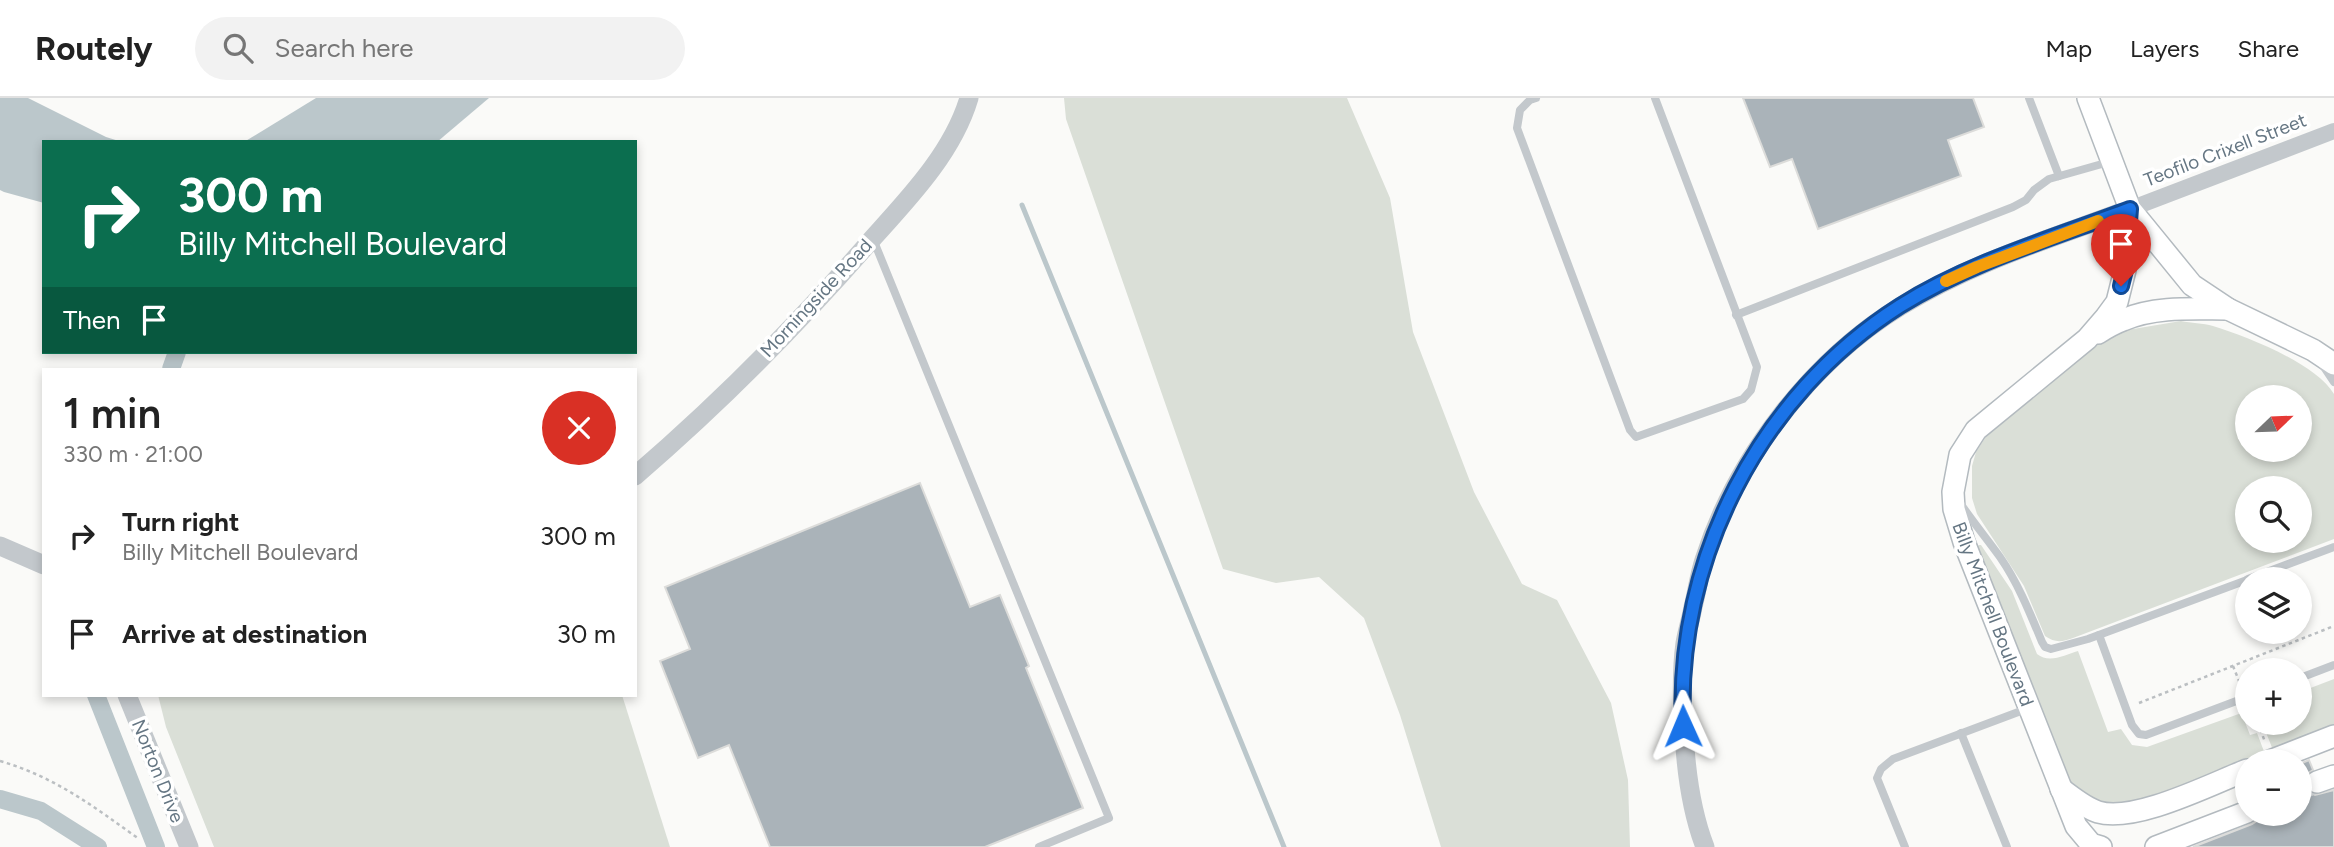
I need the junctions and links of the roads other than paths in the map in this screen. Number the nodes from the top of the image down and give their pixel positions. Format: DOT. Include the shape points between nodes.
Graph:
graph roads {
  1 [pos="969,98"];
  2 [pos="1536,98"];
  3 [pos="1654,98"];
  4 [pos="2029,98"];
  5 [pos="2088,98"];
  6 [pos="2334,131"];
  7 [pos="2112,162"];
  8 [pos="2060,176"];
  9 [pos="2130,209"];
  10 [pos="873,239"];
  11 [pos="2228,309"];
  12 [pos="1736,315"];
  13 [pos="2087,339"];
  14 [pos="2313,350"];
  15 [pos="2334,364"];
  16 [pos="2334,382"];
  17 [pos="637,474"];
  18 [pos="1953,492"];
  19 [pos="0,546"];
  20 [pos="2334,548"];
  21 [pos="42,564"];
  22 [pos="2283,567"];
  23 [pos="2235,585"];
  24 [pos="2099,635"];
  25 [pos="2334,665"];
  26 [pos="2312,673"];
  27 [pos="128,697"];
  28 [pos="2235,701"];
  29 [pos="2029,708"];
  30 [pos="1961,733"];
  31 [pos="2334,736"];
  32 [pos="2292,749"];
  33 [pos="2235,775"];
  34 [pos="2061,789"];
  35 [pos="2235,817"];
  36 [pos="189,847"];
  37 [pos="1039,847"];
  38 [pos="1704,847"];
  39 [pos="1905,847"];
  40 [pos="2007,847"];
  41 [pos="2101,847"];
  42 [pos="2157,847"];
  1 -- 10 [label="street, Morningside Road" via="934,166"];
  2 -- 12 [label="lane" via="1520,110 1517,128 1636,437 1743,399 1751,390 1756,367"];
  3 -- 12 [label="lane"];
  4 -- 8 [label="lane"];
  5 -- 7 [label="main road, Billy Mitchell Boulevard"];
  6 -- 9 [label="street, Teofilo Crixell Street"];
  7 -- 8 [label="lane"];
  7 -- 9 [label="main road, Billy Mitchell Boulevard"];
  8 -- 12 [label="lane" via="2049,179 2013,207"];
  9 -- 11 [label="main road, Billy Mitchell Boulevard" via="2192,285"];
  9 -- 13 [label="main road, Billy Mitchell Boulevard" via="2117,302"];
  9 -- 38 [label="street" via="1977,267 1900,306 1813,378 1777,420 1725,509 1704,560 1685,643 1682,706 1686,766"];
  10 -- 17 [label="street, Morningside Road" via="821,298"];
  10 -- 37 [label="lane" via="1109,818"];
  11 -- 13 [label="main road" via="2148,313"];
  11 -- 14 [label="main road, Billy Mitchell Boulevard"];
  13 -- 18 [label="main road, Billy Mitchell Boulevard" via="1976,430 1960,455"];
  14 -- 15 [label="main road, Billy Mitchell Boulevard"];
  14 -- 16 [label="lane"];
  18 -- 24 [label="lane" via="2014,581 2045,647 2059,649"];
  18 -- 29 [label="main road, Billy Mitchell Boulevard" via="1964,542"];
  19 -- 21 [label="street"];
  20 -- 22 [label="lane"];
  23 -- 24 [label="lane"];
  24 -- 28 [label="lane" via="2139,734"];
  25 -- 26 [label="lane"];
  27 -- 36 [label="street, Norton Drive"];
  29 -- 30 [label="lane"];
  29 -- 34 [label="main road, Billy Mitchell Boulevard"];
  30 -- 39 [label="lane" via="1894,759 1881,769 1877,778"];
  30 -- 40 [label="lane"];
  31 -- 32 [label="main road"];
  33 -- 34 [label="main road" via="2129,813 2098,812"];
  34 -- 41 [label="main road, Billy Mitchell Boulevard" via="2076,826 2091,844"];
  35 -- 42 [label="main road"];
}
